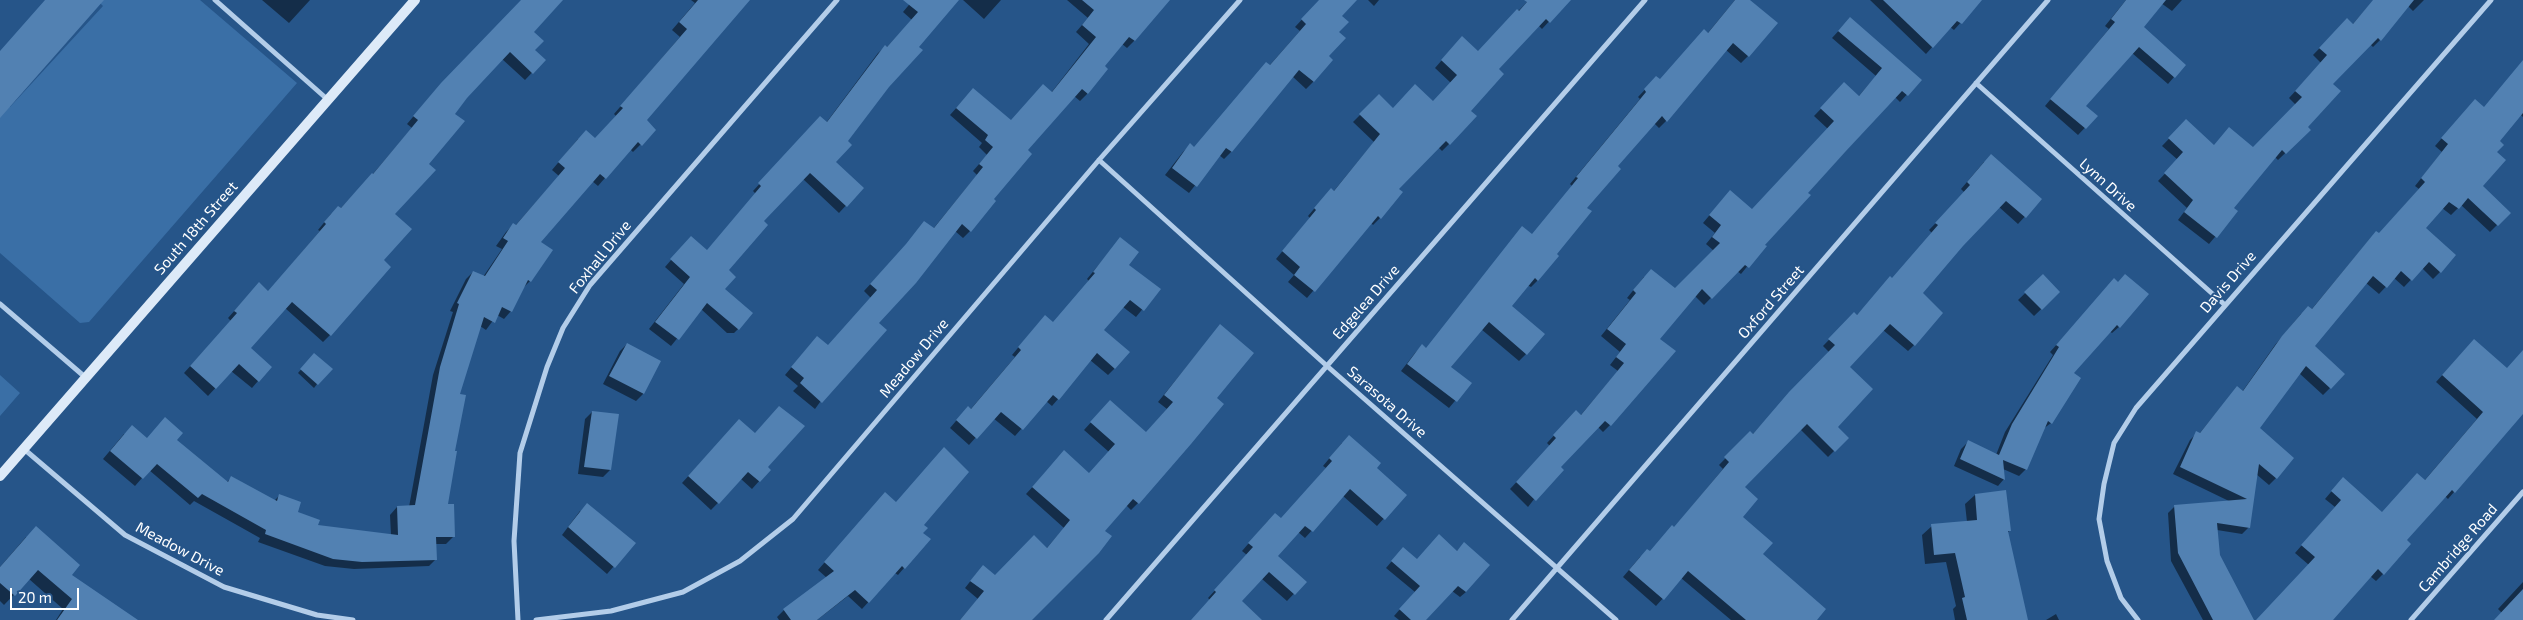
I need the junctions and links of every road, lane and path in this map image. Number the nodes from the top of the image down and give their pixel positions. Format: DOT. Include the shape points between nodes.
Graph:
graph roads {
  1 [pos="215,0"];
  2 [pos="415,0"];
  3 [pos="837,0"];
  4 [pos="1240,0"];
  5 [pos="1645,0"];
  6 [pos="2048,0"];
  7 [pos="2491,0"];
  8 [pos="1976,83"];
  9 [pos="328,99"];
  10 [pos="1099,160"];
  11 [pos="0,304"];
  12 [pos="2224,305"];
  13 [pos="1328,366"];
  14 [pos="85,378"];
  15 [pos="24,448"];
  16 [pos="0,476"];
  17 [pos="2523,492"];
  18 [pos="1558,568"];
  19 [pos="353,620"];
  20 [pos="518,620"];
  21 [pos="536,620"];
  22 [pos="1106,620"];
  23 [pos="1512,620"];
  24 [pos="1616,620"];
  25 [pos="2138,620"];
  26 [pos="2411,620"];
  1 -- 9 [label="street"];
  2 -- 9 [label="main road, South 18th Street"];
  3 -- 20 [label="street, Foxhall Drive" via="590,285 563,328 520,453 514,541"];
  4 -- 10 [label="street, Meadow Drive"];
  5 -- 13 [label="street, Edgelea Drive"];
  6 -- 8 [label="street, Oxford Street"];
  7 -- 12 [label="street, Davis Drive"];
  8 -- 12 [label="street, Lynn Drive"];
  8 -- 18 [label="street, Oxford Street"];
  9 -- 14 [label="main road, South 18th Street"];
  10 -- 13 [label="street, Sarasota Drive"];
  10 -- 21 [label="street, Meadow Drive" via="792,519 740,561 682,592 611,610"];
  11 -- 14 [label="street"];
  12 -- 25 [label="street, Davis Drive" via="2136,408 2114,443 2100,519 2110,568 2121,598"];
  13 -- 18 [label="street, Sarasota Drive"];
  13 -- 22 [label="street, Edgelea Drive"];
  14 -- 15 [label="main road, South 18th Street"];
  15 -- 16 [label="main road, South 18th Street"];
  15 -- 19 [label="street, Meadow Drive" via="125,535 142,544 224,586 317,615"];
  17 -- 26 [label="street, Cambridge Road"];
  18 -- 23 [label="street, Oxford Street"];
  18 -- 24 [label="street, Sarasota Drive"];
}
